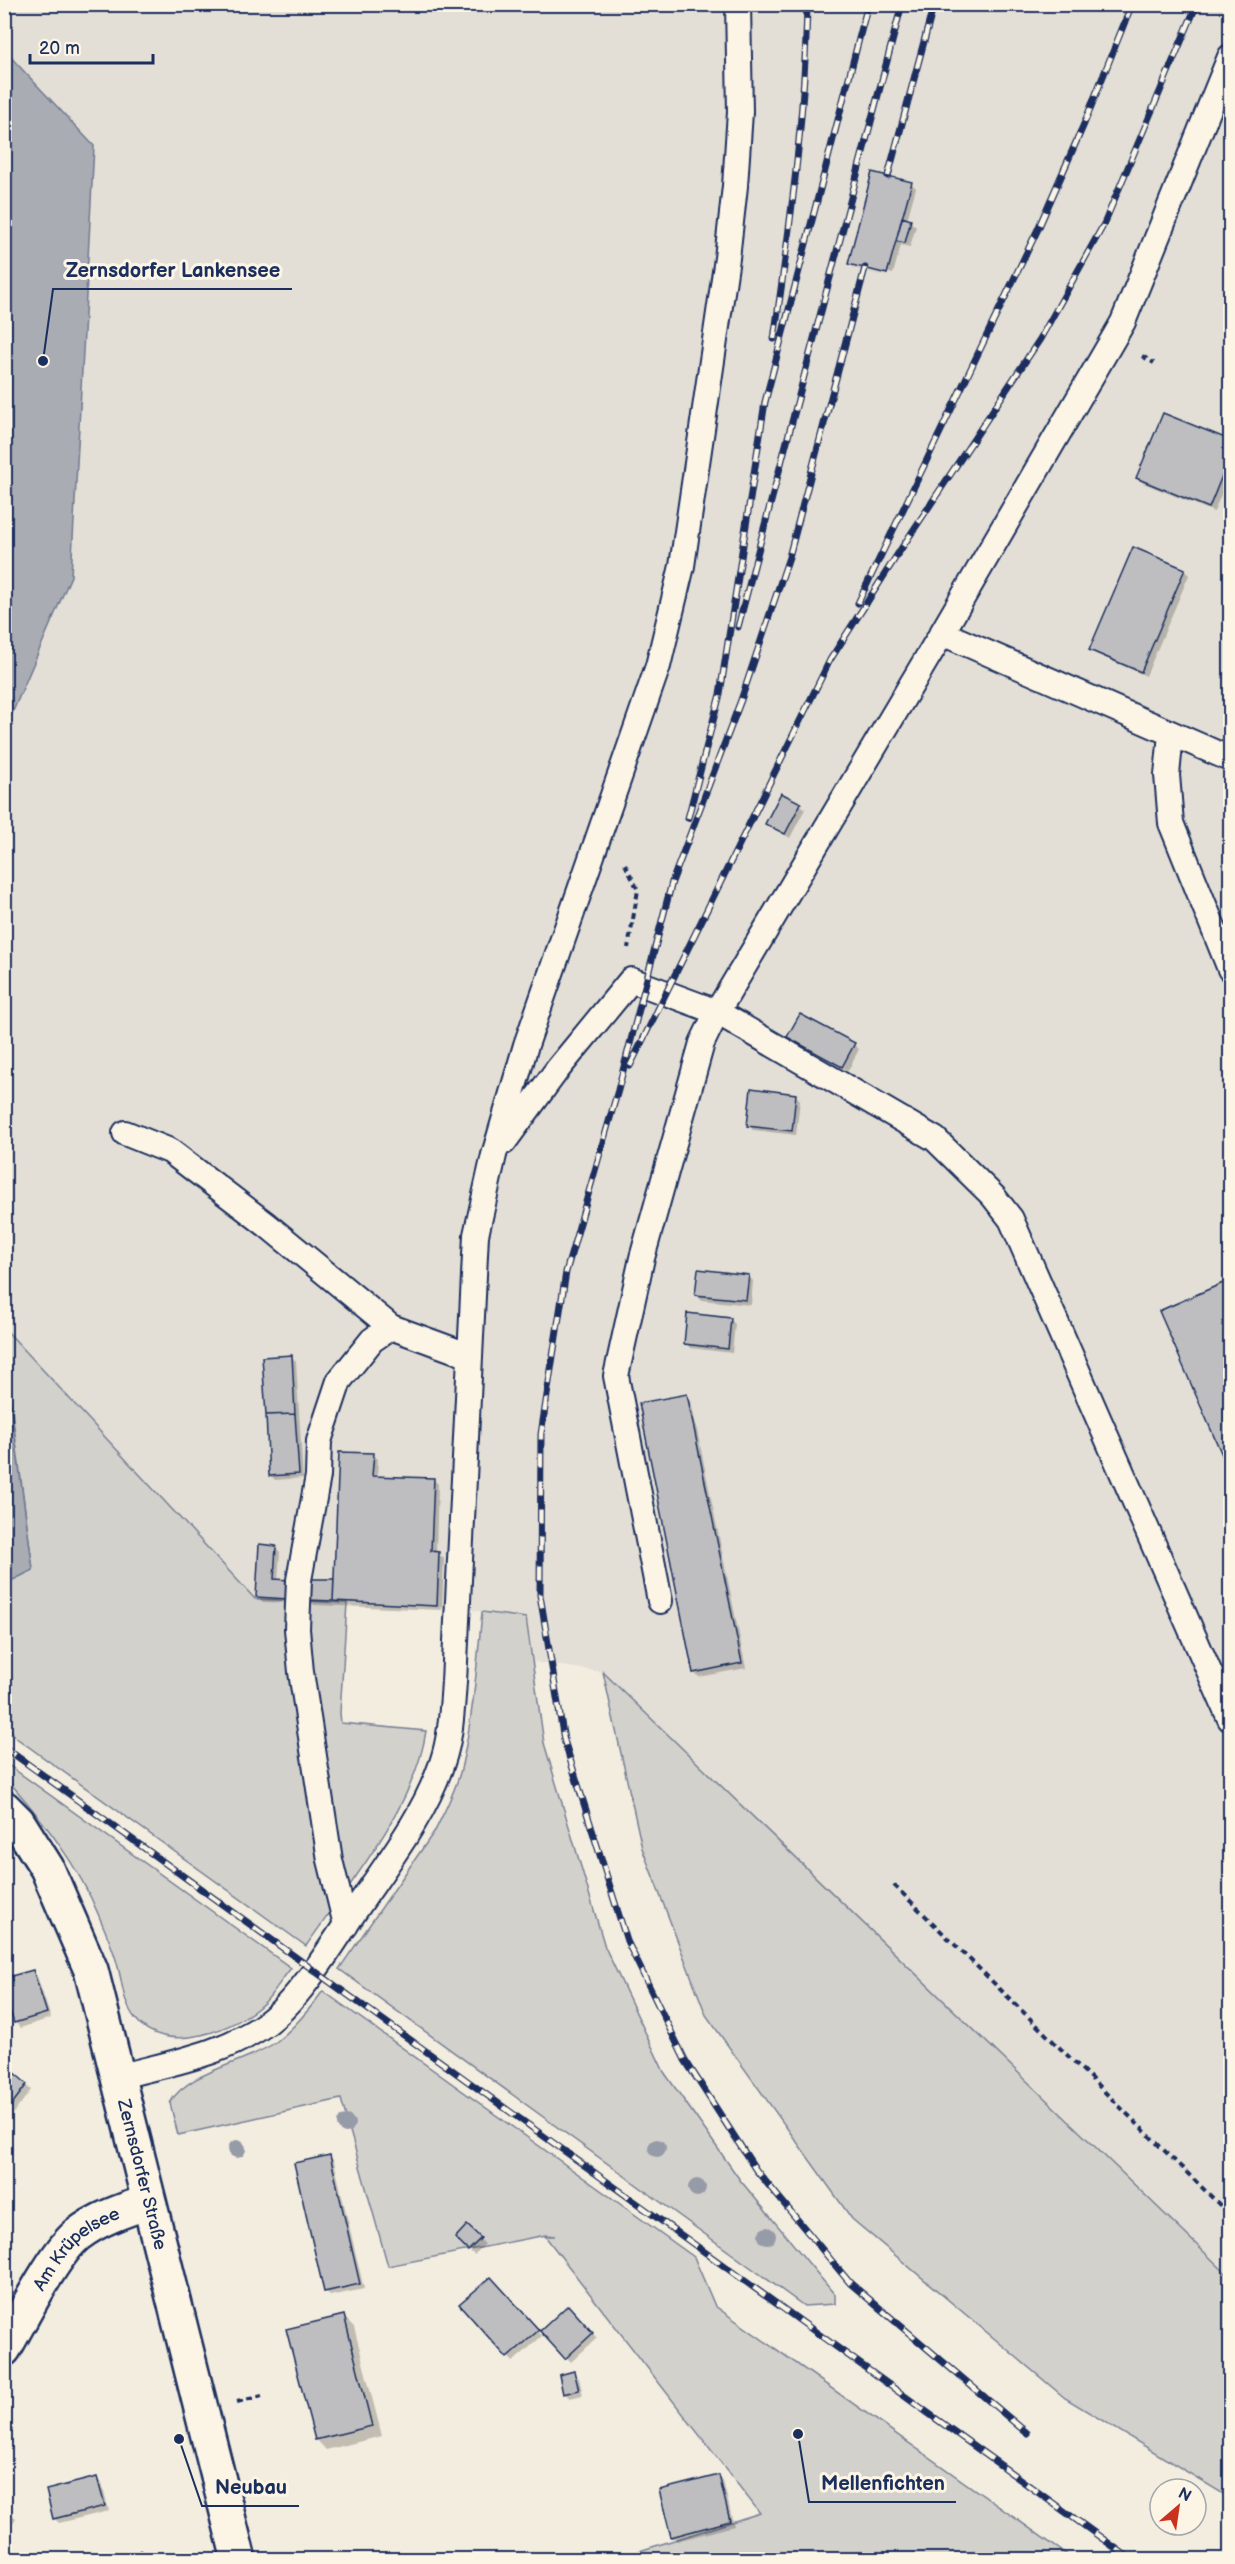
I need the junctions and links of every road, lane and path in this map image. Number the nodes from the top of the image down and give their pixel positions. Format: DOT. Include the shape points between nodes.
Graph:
graph roads {
  1 [pos="738,4"];
  2 [pos="1230,57"];
  3 [pos="942,633"];
  4 [pos="1171,734"];
  5 [pos="1230,759"];
  6 [pos="600,837"];
  7 [pos="1230,969"];
  8 [pos="631,980"];
  9 [pos="717,1012"];
  10 [pos="125,1133"];
  11 [pos="494,1155"];
  12 [pos="390,1327"];
  13 [pos="470,1356"];
  14 [pos="660,1601"];
  15 [pos="1230,1719"];
  16 [pos="4,1808"];
  17 [pos="894,1885"];
  18 [pos="346,1924"];
  19 [pos="118,2077"];
  20 [pos="148,2202"];
  21 [pos="1230,2215"];
  22 [pos="4,2349"];
  23 [pos="262,2396"];
  24 [pos="248,2400"];
  25 [pos="140,2550"];
  26 [pos="142,2559"];
  27 [pos="239,2559"];
  1 -- 6 [label="lane" via="740,112 735,186 682,566 658,666"];
  2 -- 3 [label="lane" via="1123,322"];
  3 -- 4 [label="lane"];
  3 -- 9 [label="lane"];
  4 -- 5 [label="lane"];
  4 -- 7 [label="lane" via="1167,775 1171,823"];
  6 -- 8 [label="path" via="626,864 638,890 628,950"];
  6 -- 11 [label="lane" via="526,1044"];
  8 -- 9 [label="lane"];
  8 -- 11 [label="lane"];
  9 -- 14 [label="lane" via="702,1043 642,1258 616,1376"];
  9 -- 15 [label="lane" via="934,1139 1011,1219"];
  10 -- 12 [label="lane" via="170,1151"];
  11 -- 13 [label="lane" via="476,1235"];
  12 -- 13 [label="lane"];
  12 -- 18 [label="lane" via="372,1340 339,1381 319,1442 318,1476 299,1580 297,1629 301,1672 330,1860"];
  13 -- 18 [label="lane" via="454,1682 443,1761 425,1803"];
  16 -- 19 [label="street, Zernsdorfer Straße" via="18,1822 47,1868 70,1917 91,1970"];
  17 -- 21 [label="path"];
  18 -- 19 [label="lane" via="288,2002 268,2022 210,2053"];
  19 -- 20 [label="street, Zernsdorfer Straße"];
  20 -- 22 [label="street, Am Krüpelsee" via="112,2215 76,2236 52,2266"];
  20 -- 27 [label="street, Zernsdorfer Straße"];
  23 -- 24 [label="path"];
  25 -- 26 [label="path"];
}
